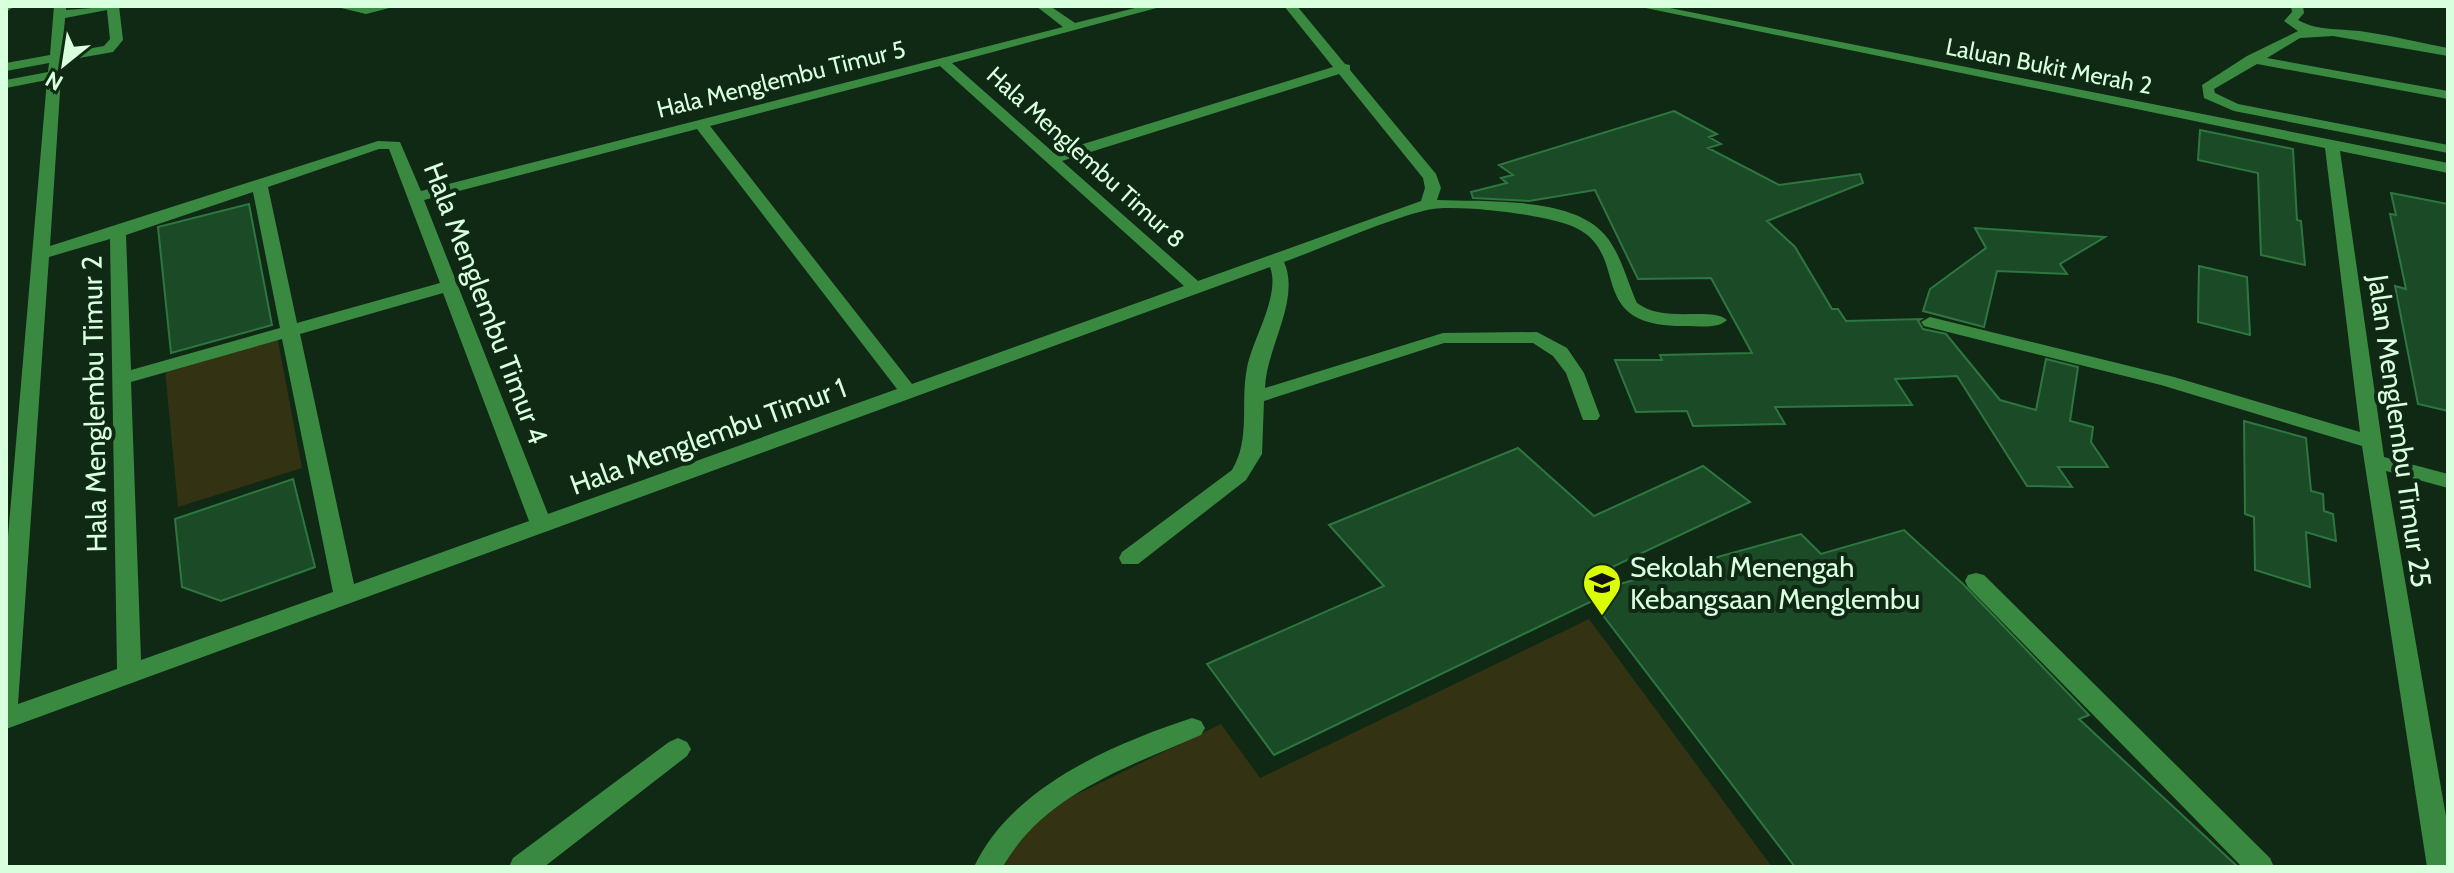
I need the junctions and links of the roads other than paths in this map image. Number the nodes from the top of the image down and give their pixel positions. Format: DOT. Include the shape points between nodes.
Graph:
graph roads {
  1 [pos="111,6"];
  2 [pos="339,6"];
  3 [pos="391,6"];
  4 [pos="1042,6"];
  5 [pos="1158,6"];
  6 [pos="1290,6"];
  7 [pos="1642,6"];
  8 [pos="2299,6"];
  9 [pos="60,10"];
  10 [pos="1072,27"];
  11 [pos="2310,32"];
  12 [pos="2448,52"];
  13 [pos="2252,59"];
  14 [pos="942,61"];
  15 [pos="6,67"];
  16 [pos="55,67"];
  17 [pos="1345,68"];
  18 [pos="6,84"];
  19 [pos="2448,95"];
  20 [pos="699,122"];
  21 [pos="395,145"];
  22 [pos="2332,145"];
  23 [pos="2448,149"];
  24 [pos="1052,159"];
  25 [pos="2448,168"];
  26 [pos="259,183"];
  27 [pos="417,197"];
  28 [pos="1428,204"];
  29 [pos="118,232"];
  30 [pos="40,254"];
  31 [pos="1276,262"];
  32 [pos="451,285"];
  33 [pos="1198,290"];
  34 [pos="1718,320"];
  35 [pos="1930,322"];
  36 [pos="289,331"];
  37 [pos="122,379"];
  38 [pos="909,392"];
  39 [pos="1253,398"];
  40 [pos="1590,416"];
  41 [pos="2373,451"];
  42 [pos="2448,481"];
  43 [pos="542,526"];
  44 [pos="1130,558"];
  45 [pos="1976,581"];
  46 [pos="345,596"];
  47 [pos="129,673"];
  48 [pos="6,704"];
  49 [pos="6,719"];
  50 [pos="1192,728"];
  51 [pos="678,749"];
  52 [pos="523,867"];
  53 [pos="988,867"];
  54 [pos="2260,867"];
  55 [pos="2441,867"];
  1 -- 9 [label="street"];
  1 -- 16 [label="street" via="115,45"];
  2 -- 3 [label="street"];
  4 -- 10 [label="street"];
  5 -- 10 [label="street, Hala Menglembu Timur 5"];
  6 -- 17 [label="street"];
  7 -- 22 [label="street, Laluan Bukit Merah 2"];
  8 -- 11 [label="street" via="2290,21"];
  9 -- 16 [label="street"];
  10 -- 14 [label="street, Hala Menglembu Timur 5"];
  11 -- 12 [label="street"];
  11 -- 13 [label="street"];
  13 -- 19 [label="street"];
  13 -- 23 [label="street" via="2207,88 2209,95 2252,111"];
  14 -- 20 [label="street, Hala Menglembu Timur 5"];
  14 -- 24 [label="street, Hala Menglembu Timur 8"];
  15 -- 16 [label="street"];
  16 -- 18 [label="street"];
  16 -- 30 [label="street"];
  17 -- 24 [label="street"];
  17 -- 28 [label="street" via="1431,177"];
  20 -- 27 [label="street, Hala Menglembu Timur 5"];
  20 -- 38 [label="street"];
  21 -- 26 [label="street, Hala Menglembu Timur 2" via="378,145"];
  21 -- 27 [label="street, Hala Menglembu Timur 4"];
  22 -- 25 [label="street, Laluan Bukit Merah 2"];
  22 -- 41 [label="street, Jalan Menglembu Timur 25"];
  24 -- 33 [label="street, Hala Menglembu Timur 8"];
  26 -- 29 [label="street, Hala Menglembu Timur 2"];
  26 -- 36 [label="street"];
  27 -- 32 [label="street, Hala Menglembu Timur 4"];
  28 -- 31 [label="street, Hala Menglembu Timur 1"];
  28 -- 34 [label="street" via="1556,213 1581,222 1599,237 1629,306 1638,314"];
  29 -- 30 [label="street"];
  29 -- 37 [label="street, Hala Menglembu Timur 2"];
  30 -- 48 [label="street"];
  31 -- 33 [label="street, Hala Menglembu Timur 1"];
  31 -- 39 [label="street" via="1282,276"];
  32 -- 36 [label="street"];
  32 -- 43 [label="street, Hala Menglembu Timur 4"];
  33 -- 38 [label="street, Hala Menglembu Timur 1"];
  35 -- 41 [label="street" via="2167,381"];
  36 -- 37 [label="street"];
  36 -- 46 [label="street"];
  37 -- 47 [label="street, Hala Menglembu Timur 2"];
  38 -- 43 [label="street, Hala Menglembu Timur 1"];
  39 -- 40 [label="street" via="1443,338 1537,337 1560,352 1575,373"];
  39 -- 44 [label="street" via="1252,454 1239,475"];
  41 -- 42 [label="street"];
  41 -- 55 [label="street, Jalan Menglembu Timur 25"];
  43 -- 46 [label="street, Hala Menglembu Timur 1"];
  45 -- 54 [label="street"];
  46 -- 47 [label="street, Hala Menglembu Timur 1"];
  47 -- 49 [label="street, Hala Menglembu Timur 1"];
  50 -- 53 [label="street" via="1101,768 1044,803 1007,835"];
  51 -- 52 [label="street"];
}
